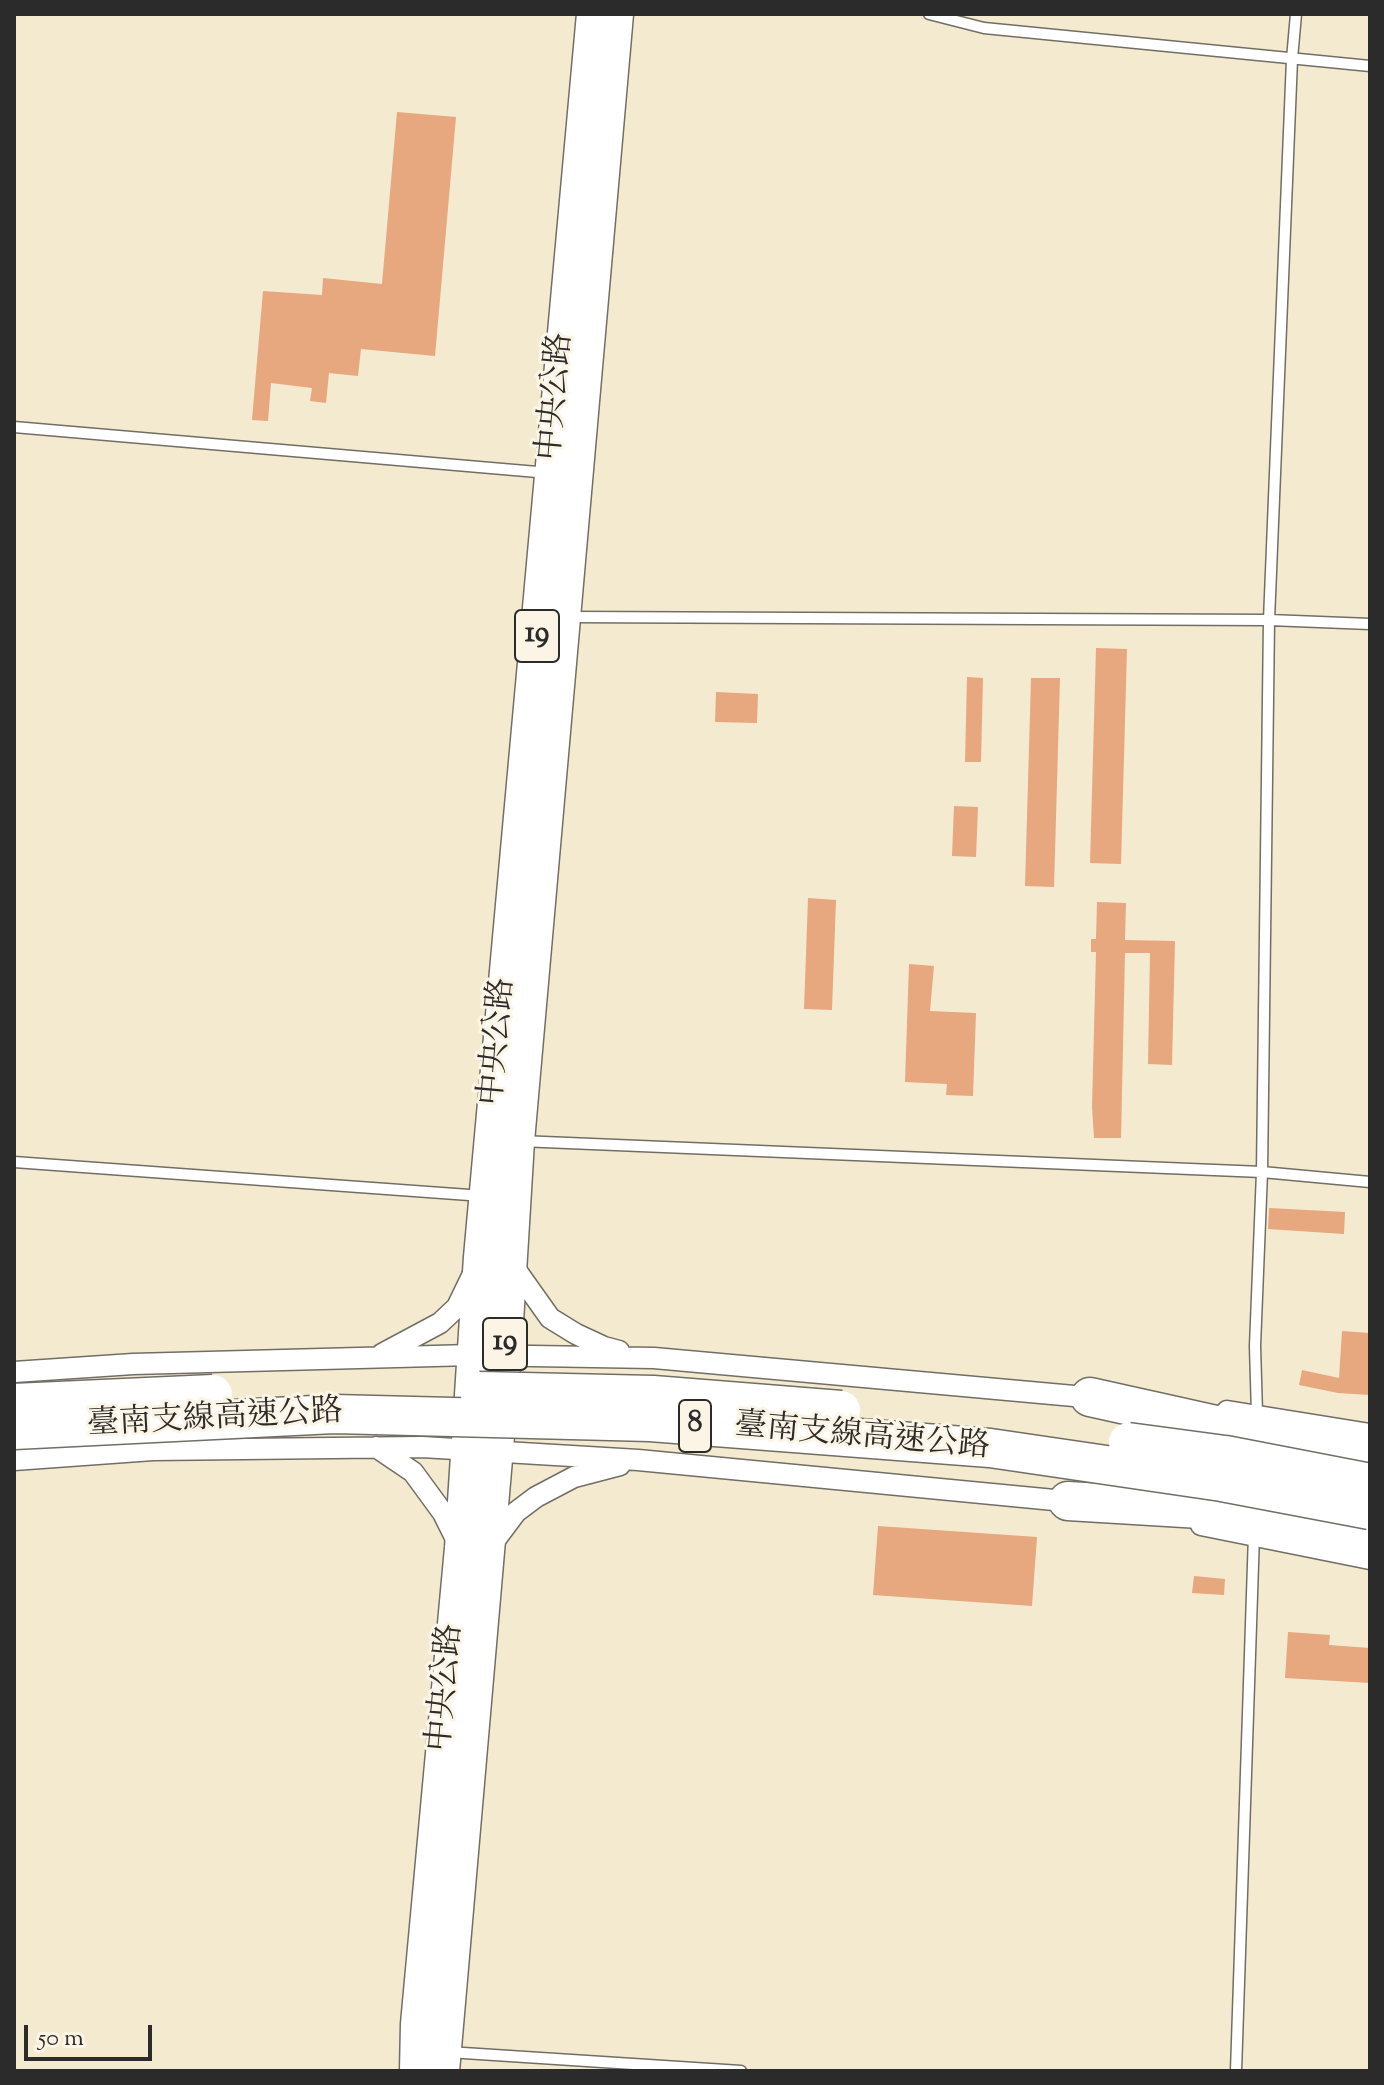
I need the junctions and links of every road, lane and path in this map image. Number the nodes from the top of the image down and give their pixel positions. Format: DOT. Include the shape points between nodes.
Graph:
graph roads {
  1 [pos="593,14"];
  2 [pos="617,14"];
  3 [pos="1296,14"];
  4 [pos="933,15"];
  5 [pos="1292,59"];
  6 [pos="1370,66"];
  7 [pos="14,427"];
  8 [pos="563,474"];
  9 [pos="563,617"];
  10 [pos="1269,620"];
  11 [pos="1370,624"];
  12 [pos="518,1141"];
  13 [pos="14,1162"];
  14 [pos="1262,1172"];
  15 [pos="1370,1182"];
  16 [pos="485,1196"];
  17 [pos="494,1258"];
  18 [pos="472,1355"];
  19 [pos="505,1355"];
  20 [pos="654,1358"];
  21 [pos="372,1359"];
  22 [pos="14,1372"];
  23 [pos="1090,1397"];
  24 [pos="14,1403"];
  25 [pos="1257,1414"];
  26 [pos="14,1430"];
  27 [pos="1370,1434"];
  28 [pos="376,1447"];
  29 [pos="481,1451"];
  30 [pos="1370,1457"];
  31 [pos="14,1460"];
  32 [pos="638,1460"];
  33 [pos="1370,1483"];
  34 [pos="1068,1501"];
  35 [pos="1370,1510"];
  36 [pos="1254,1535"];
  37 [pos="1370,1535"];
  38 [pos="474,1550"];
  39 [pos="1370,1559"];
  40 [pos="444,2061"];
  41 [pos="416,2071"];
  42 [pos="741,2071"];
  43 [pos="1236,2071"];
  1 -- 8 [label="main road, 中央公路 / 19"];
  2 -- 8 [label="main road, 中央公路 / 19"];
  3 -- 5 [label="lane"];
  4 -- 5 [label="lane" via="984,28"];
  5 -- 6 [label="lane"];
  5 -- 10 [label="lane"];
  7 -- 8 [label="lane"];
  8 -- 9 [label="main road, 中央公路 / 19"];
  8 -- 16 [label="main road, 中央公路 / 19"];
  9 -- 10 [label="lane"];
  9 -- 12 [label="main road, 中央公路 / 19"];
  10 -- 11 [label="lane"];
  10 -- 14 [label="lane"];
  12 -- 14 [label="lane"];
  12 -- 17 [label="main road, 中央公路 / 19"];
  13 -- 16 [label="lane"];
  14 -- 15 [label="lane"];
  14 -- 25 [label="lane"];
  16 -- 17 [label="main road, 中央公路 / 19"];
  17 -- 18 [label="main road, 中央公路 / 19"];
  17 -- 19 [label="main road, 中央公路 / 19"];
  17 -- 20 [label="street" via="550,1318 604,1347"];
  17 -- 21 [label="street" via="448,1315 421,1336"];
  18 -- 19 [label="street"];
  18 -- 21 [label="street"];
  18 -- 29 [label="main road, 中央公路 / 19"];
  19 -- 20 [label="street"];
  19 -- 29 [label="main road, 中央公路 / 19"];
  20 -- 23 [label="street"];
  21 -- 22 [label="street"];
  23 -- 25 [label="street"];
  23 -- 30 [label="highway"];
  24 -- 33 [label="highway, 臺南支線高速公路 / 8, bridge" via="333,1388 653,1395 995,1423 1225,1455"];
  25 -- 27 [label="street"];
  26 -- 35 [label="highway, 臺南支線高速公路 / 8, bridge" via="334,1414 650,1422 990,1448"];
  28 -- 29 [label="street"];
  28 -- 31 [label="street" via="153,1450"];
  28 -- 38 [label="street" via="413,1472"];
  29 -- 32 [label="street"];
  29 -- 38 [label="main road, 中央公路 / 19"];
  32 -- 34 [label="street"];
  32 -- 38 [label="street" via="574,1477 536,1497"];
  34 -- 36 [label="street"];
  34 -- 37 [label="highway" via="1250,1512"];
  36 -- 39 [label="street"];
  36 -- 43 [label="lane"];
  38 -- 40 [label="main road, 中央公路 / 19"];
  38 -- 41 [label="main road, 中央公路 / 19" via="417,2024"];
  40 -- 42 [label="lane"];
}
